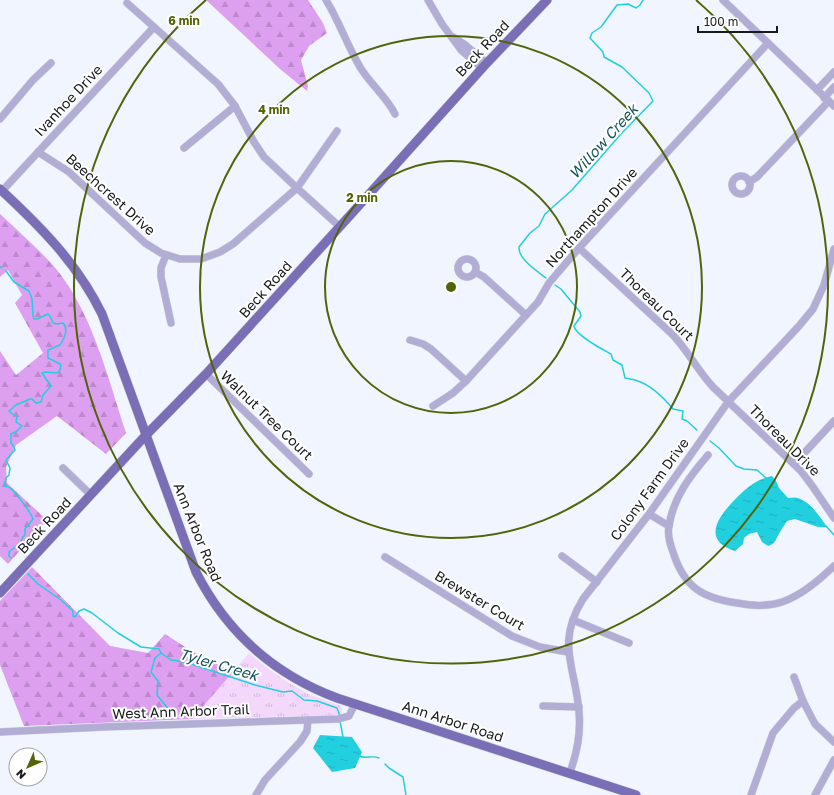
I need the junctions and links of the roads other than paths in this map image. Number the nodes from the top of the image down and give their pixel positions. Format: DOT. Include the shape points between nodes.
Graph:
graph roads {
  1 [pos="326,0"];
  2 [pos="428,0"];
  3 [pos="547,0"];
  4 [pos="723,0"];
  5 [pos="127,3"];
  6 [pos="154,27"];
  7 [pos="768,43"];
  8 [pos="51,63"];
  9 [pos="485,66"];
  10 [pos="834,72"];
  11 [pos="834,88"];
  12 [pos="816,90"];
  13 [pos="829,102"];
  14 [pos="235,106"];
  15 [pos="395,114"];
  16 [pos="0,119"];
  17 [pos="336,131"];
  18 [pos="184,148"];
  19 [pos="38,152"];
  20 [pos="749,182"];
  21 [pos="297,188"];
  22 [pos="1,190"];
  23 [pos="340,227"];
  24 [pos="579,248"];
  25 [pos="834,249"];
  26 [pos="166,255"];
  27 [pos="475,272"];
  28 [pos="526,315"];
  29 [pos="171,323"];
  30 [pos="410,340"];
  31 [pos="206,374"];
  32 [pos="466,380"];
  33 [pos="728,402"];
  34 [pos="433,406"];
  35 [pos="834,421"];
  36 [pos="146,435"];
  37 [pos="708,455"];
  38 [pos="794,464"];
  39 [pos="63,468"];
  40 [pos="309,474"];
  41 [pos="91,494"];
  42 [pos="649,514"];
  43 [pos="834,518"];
  44 [pos="668,526"];
  45 [pos="562,556"];
  46 [pos="385,557"];
  47 [pos="834,566"];
  48 [pos="597,582"];
  49 [pos="0,593"];
  50 [pos="573,620"];
  51 [pos="629,644"];
  52 [pos="568,652"];
  53 [pos="794,677"];
  54 [pos="803,701"];
  55 [pos="355,704"];
  56 [pos="543,706"];
  57 [pos="579,707"];
  58 [pos="308,720"];
  59 [pos="0,732"];
  60 [pos="834,742"];
  61 [pos="834,760"];
  62 [pos="570,772"];
  63 [pos="256,795"];
  64 [pos="636,795"];
  65 [pos="751,795"];
  66 [pos="815,795"];
  1 -- 15 [label="street" via="362,70 389,102"];
  2 -- 9 [label="street" via="451,36 468,46"];
  3 -- 9 [label="main road, Beck Road"];
  4 -- 7 [label="street"];
  5 -- 6 [label="street"];
  6 -- 14 [label="street" via="211,77"];
  6 -- 19 [label="street, Ivanhoe Drive"];
  7 -- 12 [label="street"];
  7 -- 24 [label="street, Northampton Drive"];
  8 -- 16 [label="street"];
  9 -- 23 [label="main road, Beck Road"];
  10 -- 12 [label="street"];
  11 -- 13 [label="street"];
  12 -- 13 [label="street"];
  13 -- 20 [label="street" via="757,178"];
  14 -- 18 [label="street"];
  14 -- 21 [label="street" via="260,152"];
  17 -- 21 [label="street, Beechcrest Drive"];
  19 -- 22 [label="street, Ivanhoe Drive"];
  19 -- 26 [label="street, Beechcrest Drive" via="69,172 145,243"];
  21 -- 23 [label="street"];
  21 -- 26 [label="street, Beechcrest Drive" via="233,244 220,252 194,259"];
  22 -- 36 [label="main road, Ann Arbor Road" via="57,245 91,292 102,314"];
  23 -- 31 [label="main road, Beck Road"];
  24 -- 28 [label="street, Northampton Drive"];
  24 -- 33 [label="street, Thoreau Court" via="673,335 686,349 705,380"];
  25 -- 33 [label="street, Colony Farm Drive" via="824,285 813,308"];
  26 -- 29 [label="street" via="161,277"];
  27 -- 28 [label="street"];
  28 -- 32 [label="street, Northampton Drive"];
  30 -- 32 [label="street" via="431,349"];
  31 -- 36 [label="main road, Beck Road"];
  31 -- 40 [label="street, Walnut Tree Court"];
  32 -- 34 [label="street, Northampton Drive" via="453,393"];
  33 -- 38 [label="street, Thoreau Drive"];
  33 -- 42 [label="street, Colony Farm Drive"];
  35 -- 38 [label="street"];
  36 -- 41 [label="main road, Beck Road"];
  36 -- 55 [label="main road, Ann Arbor Road" via="196,572 228,621 256,650 289,676"];
  37 -- 44 [label="street" via="683,487"];
  38 -- 43 [label="street, Thoreau Drive"];
  39 -- 41 [label="street"];
  41 -- 49 [label="main road, Beck Road"];
  42 -- 44 [label="street"];
  42 -- 48 [label="street, Colony Farm Drive"];
  44 -- 47 [label="street" via="670,543 682,574 702,593 721,601 751,606 782,602 812,585"];
  45 -- 48 [label="street"];
  46 -- 52 [label="street, Brewster Court" via="512,636 540,647"];
  48 -- 50 [label="street, Colony Farm Drive" via="581,603"];
  50 -- 51 [label="street"];
  50 -- 52 [label="street, Colony Farm Drive"];
  52 -- 57 [label="street, Colony Farm Drive"];
  53 -- 54 [label="street"];
  54 -- 60 [label="street" via="815,724"];
  54 -- 65 [label="street" via="773,733"];
  55 -- 58 [label="street, West Ann Arbor Trail" via="349,716 340,719"];
  55 -- 62 [label="main road, Ann Arbor Road"];
  56 -- 57 [label="street"];
  57 -- 62 [label="street, Colony Farm Drive" via="579,738"];
  58 -- 59 [label="street, West Ann Arbor Trail"];
  58 -- 63 [label="street" via="307,731 300,742 265,780"];
  61 -- 66 [label="street"];
  62 -- 64 [label="main road, Ann Arbor Road"];
}
